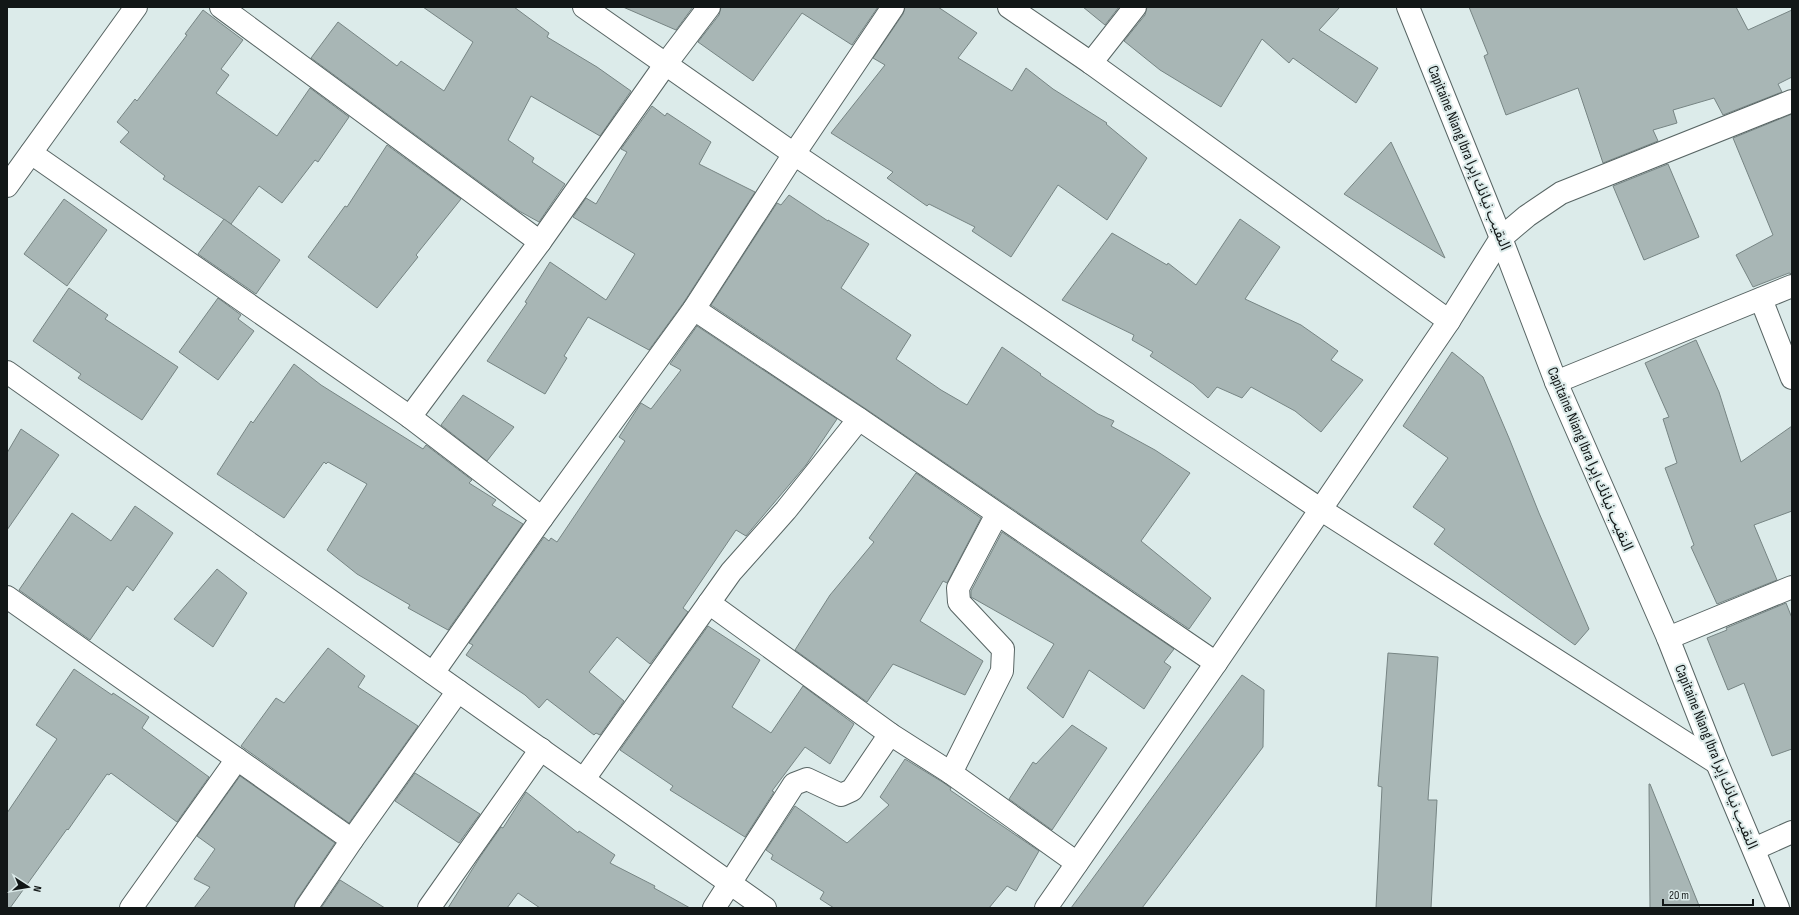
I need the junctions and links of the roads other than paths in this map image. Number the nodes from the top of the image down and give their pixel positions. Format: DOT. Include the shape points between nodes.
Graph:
graph roads {
  1 [pos="136,7"];
  2 [pos="221,7"];
  3 [pos="584,7"];
  4 [pos="709,7"];
  5 [pos="893,7"];
  6 [pos="1009,7"];
  7 [pos="1135,7"];
  8 [pos="1408,7"];
  9 [pos="1091,63"];
  10 [pos="665,65"];
  11 [pos="1792,101"];
  12 [pos="30,153"];
  13 [pos="794,154"];
  14 [pos="7,186"];
  15 [pos="1501,238"];
  16 [pos="540,242"];
  17 [pos="1792,286"];
  18 [pos="1761,300"];
  19 [pos="694,309"];
  20 [pos="1449,321"];
  21 [pos="7,372"];
  22 [pos="1792,378"];
  23 [pos="1556,382"];
  24 [pos="410,417"];
  25 [pos="859,419"];
  26 [pos="1320,509"];
  27 [pos="998,514"];
  28 [pos="542,518"];
  29 [pos="1792,587"];
  30 [pos="7,597"];
  31 [pos="709,603"];
  32 [pos="1668,638"];
  33 [pos="1216,663"];
  34 [pos="433,673"];
  35 [pos="458,691"];
  36 [pos="890,734"];
  37 [pos="541,749"];
  38 [pos="237,759"];
  39 [pos="1717,763"];
  40 [pos="951,773"];
  41 [pos="584,780"];
  42 [pos="1792,832"];
  43 [pos="352,840"];
  44 [pos="1754,849"];
  45 [pos="1077,863"];
  46 [pos="731,882"];
  47 [pos="131,908"];
  48 [pos="306,908"];
  49 [pos="430,908"];
  50 [pos="714,908"];
  51 [pos="765,908"];
  52 [pos="1046,908"];
  53 [pos="1778,908"];
  1 -- 12 [label="street"];
  2 -- 16 [label="street"];
  3 -- 10 [label="street"];
  4 -- 10 [label="street"];
  5 -- 13 [label="street"];
  6 -- 9 [label="street"];
  7 -- 9 [label="street"];
  8 -- 15 [label="street, Capitaine Niang Ibra النقيب نيانك إبرا"];
  9 -- 20 [label="street"];
  10 -- 13 [label="street"];
  10 -- 16 [label="street"];
  11 -- 15 [label="street" via="1561,193"];
  12 -- 14 [label="street"];
  12 -- 24 [label="street"];
  13 -- 19 [label="street"];
  13 -- 26 [label="street"];
  15 -- 20 [label="street"];
  15 -- 23 [label="street, Capitaine Niang Ibra النقيب نيانك إبرا"];
  16 -- 24 [label="street"];
  17 -- 18 [label="street"];
  18 -- 22 [label="street"];
  18 -- 23 [label="street"];
  19 -- 25 [label="street"];
  19 -- 28 [label="street"];
  20 -- 26 [label="street"];
  21 -- 34 [label="street"];
  23 -- 32 [label="street, Capitaine Niang Ibra النقيب نيانك إبرا"];
  24 -- 28 [label="street"];
  25 -- 27 [label="street"];
  25 -- 31 [label="street" via="786,510 731,572"];
  26 -- 33 [label="street"];
  26 -- 39 [label="street"];
  27 -- 33 [label="street"];
  27 -- 40 [label="street" via="958,588 959,602 1003,650 1002,671"];
  28 -- 34 [label="street"];
  29 -- 32 [label="street"];
  30 -- 38 [label="street"];
  31 -- 36 [label="street"];
  31 -- 41 [label="street"];
  32 -- 39 [label="street, Capitaine Niang Ibra النقيب نيانك إبرا"];
  33 -- 45 [label="street"];
  34 -- 35 [label="street"];
  35 -- 37 [label="street"];
  35 -- 43 [label="street"];
  36 -- 40 [label="street"];
  36 -- 46 [label="street" via="852,790 841,795 807,779 794,784"];
  37 -- 41 [label="street"];
  37 -- 49 [label="street"];
  38 -- 43 [label="street"];
  38 -- 47 [label="street"];
  39 -- 44 [label="street, Capitaine Niang Ibra النقيب نيانك إبرا"];
  40 -- 45 [label="street"];
  41 -- 46 [label="street"];
  42 -- 44 [label="street"];
  43 -- 48 [label="street"];
  44 -- 53 [label="street, Capitaine Niang Ibra النقيب نيانك إبرا"];
  45 -- 52 [label="street"];
  46 -- 50 [label="street"];
  46 -- 51 [label="street"];
}
